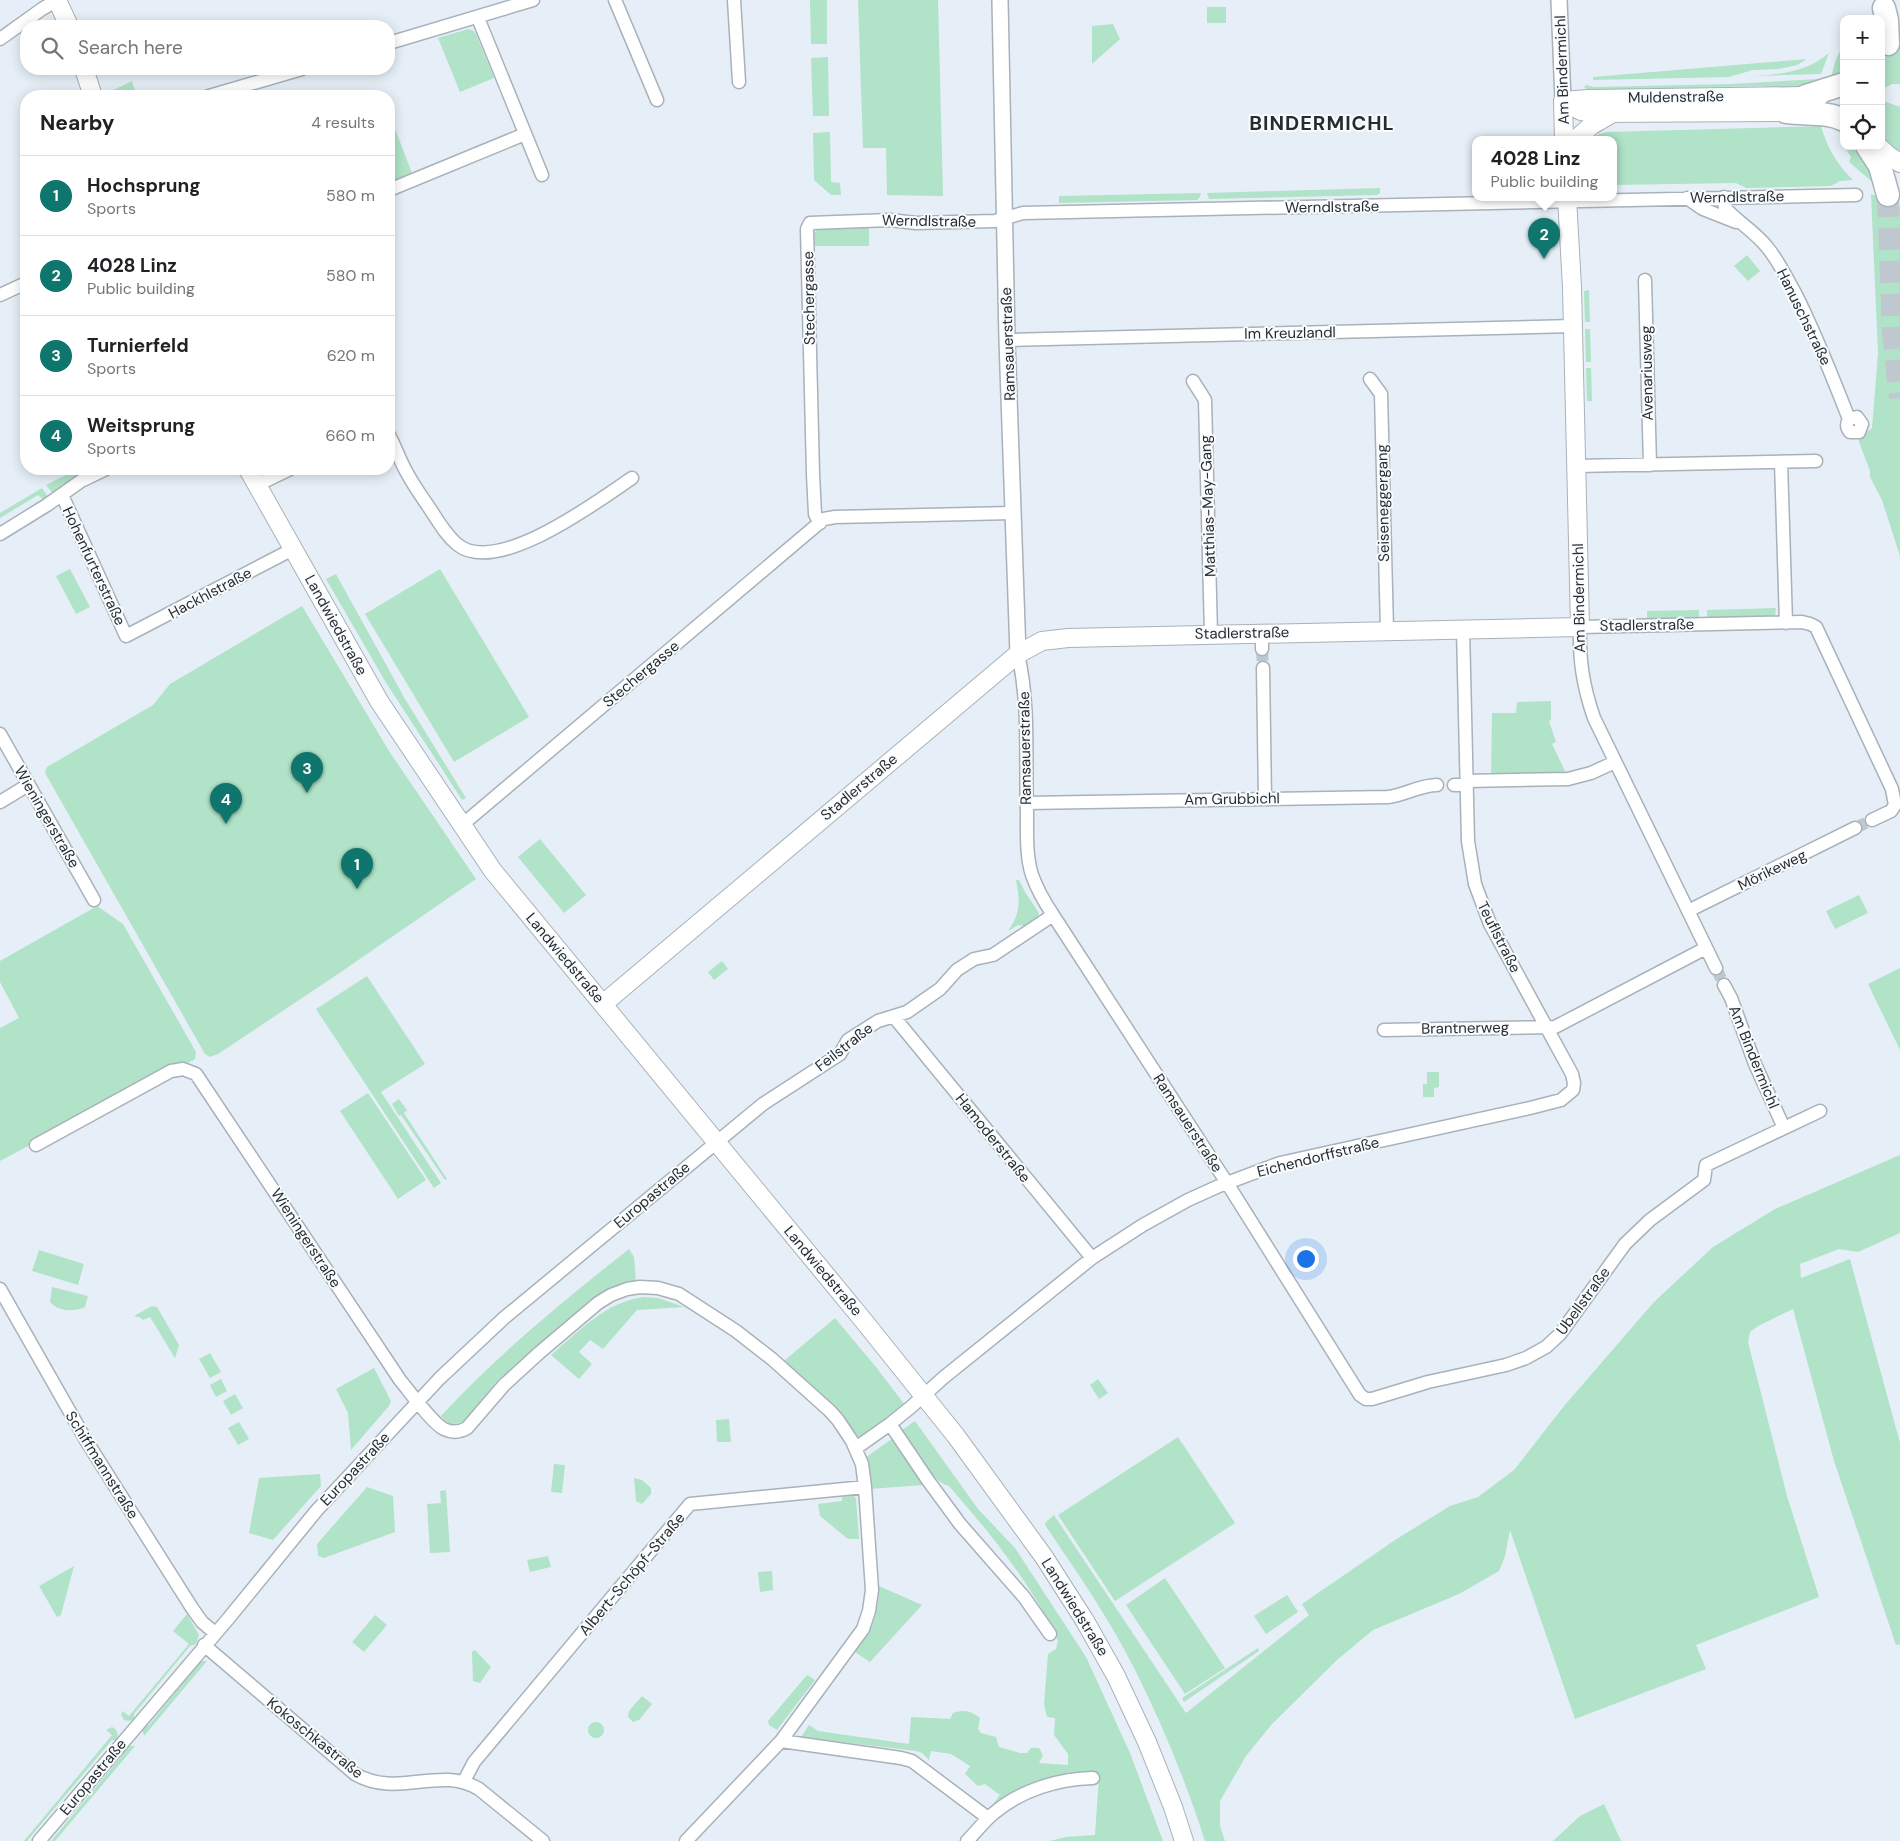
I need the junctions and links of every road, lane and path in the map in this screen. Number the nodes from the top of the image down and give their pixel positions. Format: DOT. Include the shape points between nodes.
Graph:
graph roads {
  1 [pos="57,0"];
  2 [pos="533,0"];
  3 [pos="615,0"];
  4 [pos="734,0"];
  5 [pos="1000,0"];
  6 [pos="1559,0"];
  7 [pos="478,18"];
  8 [pos="1885,18"];
  9 [pos="28,20"];
  10 [pos="66,20"];
  11 [pos="20,25"];
  12 [pos="0,39"];
  13 [pos="395,41"];
  14 [pos="1890,44"];
  15 [pos="86,75"];
  16 [pos="281,75"];
  17 [pos="738,82"];
  18 [pos="1840,85"];
  19 [pos="91,90"];
  20 [pos="230,90"];
  21 [pos="1806,96"];
  22 [pos="1840,96"];
  23 [pos="657,100"];
  24 [pos="1562,101"];
  25 [pos="1840,109"];
  26 [pos="1786,112"];
  27 [pos="1613,114"];
  28 [pos="1840,118"];
  29 [pos="525,134"];
  30 [pos="1564,136"];
  31 [pos="1580,136"];
  32 [pos="1870,150"];
  33 [pos="1889,155"];
  34 [pos="542,175"];
  35 [pos="395,188"];
  36 [pos="1856,195"];
  37 [pos="1724,197"];
  38 [pos="1687,198"];
  39 [pos="1617,199"];
  40 [pos="1525,201"];
  41 [pos="1567,201"];
  42 [pos="1005,218"];
  43 [pos="810,223"];
  44 [pos="1743,225"];
  45 [pos="1645,280"];
  46 [pos="20,285"];
  47 [pos="0,295"];
  48 [pos="1573,326"];
  49 [pos="1007,340"];
  50 [pos="1370,379"];
  51 [pos="1193,381"];
  52 [pos="1849,419"];
  53 [pos="395,448"];
  54 [pos="1816,461"];
  55 [pos="1782,462"];
  56 [pos="1650,465"];
  57 [pos="1577,466"];
  58 [pos="94,475"];
  59 [pos="251,475"];
  60 [pos="278,475"];
  61 [pos="632,478"];
  62 [pos="257,485"];
  63 [pos="62,495"];
  64 [pos="1013,513"];
  65 [pos="820,523"];
  66 [pos="0,534"];
  67 [pos="293,549"];
  68 [pos="1786,623"];
  69 [pos="1580,626"];
  70 [pos="1463,628"];
  71 [pos="1387,630"];
  72 [pos="1212,634"];
  73 [pos="126,636"];
  74 [pos="1018,654"];
  75 [pos="1263,668"];
  76 [pos="0,734"];
  77 [pos="1615,762"];
  78 [pos="1462,784"];
  79 [pos="28,785"];
  80 [pos="1437,785"];
  81 [pos="1265,799"];
  82 [pos="0,802"];
  83 [pos="1026,803"];
  84 [pos="1872,820"];
  85 [pos="462,825"];
  86 [pos="1856,828"];
  87 [pos="94,900"];
  88 [pos="1688,911"];
  89 [pos="1053,915"];
  90 [pos="1706,948"];
  91 [pos="1716,968"];
  92 [pos="1724,985"];
  93 [pos="603,1004"];
  94 [pos="894,1017"];
  95 [pos="1546,1027"];
  96 [pos="1384,1030"];
  97 [pos="1567,1096"];
  98 [pos="1820,1111"];
  99 [pos="1784,1128"];
  100 [pos="716,1142"];
  101 [pos="36,1145"];
  102 [pos="1227,1183"];
  103 [pos="1092,1258"];
  104 [pos="0,1289"];
  105 [pos="924,1396"];
  106 [pos="1366,1399"];
  107 [pos="418,1401"];
  108 [pos="890,1424"];
  109 [pos="856,1448"];
  110 [pos="865,1487"];
  111 [pos="215,1633"];
  112 [pos="1050,1634"];
  113 [pos="204,1646"];
  114 [pos="781,1741"];
  115 [pos="1093,1778"];
  116 [pos="464,1781"];
  117 [pos="988,1818"];
  118 [pos="39,1841"];
  119 [pos="543,1841"];
  120 [pos="686,1841"];
  121 [pos="967,1841"];
  122 [pos="1184,1841"];
  1 -- 9 [label="street"];
  1 -- 10 [label="main road"];
  2 -- 7 [label="street"];
  3 -- 23 [label="street"];
  4 -- 17 [label="street"];
  5 -- 42 [label="street, Ramsauerstraße"];
  6 -- 24 [label="street, Am Bindermichl"];
  7 -- 13 [label="street"];
  7 -- 29 [label="street"];
  8 -- 14 [label="highway"];
  11 -- 12 [label="street"];
  15 -- 19 [label="main road"];
  16 -- 20 [label="street"];
  18 -- 21 [label="highway"];
  21 -- 22 [label="main road, Muldenstraße"];
  21 -- 24 [label="main road, Muldenstraße"];
  24 -- 27 [label="main road, Muldenstraße" via="1581,111"];
  24 -- 30 [label="main road, Am Bindermichl"];
  25 -- 26 [label="main road, Muldenstraße" via="1809,108"];
  26 -- 27 [label="main road, Muldenstraße"];
  26 -- 28 [label="highway" via="1828,114"];
  27 -- 31 [label="main road, Muldenstraße" via="1592,125"];
  29 -- 34 [label="street"];
  29 -- 35 [label="street"];
  32 -- 33 [label="highway" via="1880,166 1888,195 1891,178"];
  36 -- 37 [label="street, Werndlstraße"];
  37 -- 38 [label="street, Werndlstraße"];
  37 -- 44 [label="street, Hanuschstraße" via="1725,208"];
  38 -- 39 [label="street, Werndlstraße"];
  38 -- 44 [label="street, Hanuschstraße" via="1704,209"];
  40 -- 42 [label="street, Werndlstraße" via="1022,213"];
  41 -- 48 [label="main road, Am Bindermichl"];
  42 -- 43 [label="street, Werndlstraße" via="995,222 916,224 890,220"];
  42 -- 49 [label="street, Ramsauerstraße"];
  43 -- 65 [label="street, Stechergasse" via="807,229 813,474 815,514"];
  44 -- 52 [label="street, Hanuschstraße" via="1768,248 1789,281 1819,343"];
  45 -- 56 [label="street, Avenariusweg"];
  46 -- 47 [label="street"];
  48 -- 49 [label="street, Im Kreuzlandl"];
  48 -- 57 [label="main road, Am Bindermichl"];
  49 -- 64 [label="street, Ramsauerstraße"];
  50 -- 71 [label="street, Seiseneggergang" via="1381,394"];
  51 -- 72 [label="street, Matthias-May-Gang" via="1204,400"];
  53 -- 61 [label="street" via="407,474 446,532 458,546 472,551 491,553 526,542"];
  54 -- 55 [label="street"];
  55 -- 56 [label="street"];
  55 -- 68 [label="street"];
  56 -- 57 [label="street"];
  57 -- 69 [label="main road, Am Bindermichl"];
  58 -- 63 [label="street"];
  59 -- 62 [label="main road, Landwiedstraße"];
  60 -- 62 [label="street"];
  62 -- 67 [label="main road, Landwiedstraße"];
  63 -- 66 [label="street"];
  63 -- 73 [label="street, Hohenfurterstraße"];
  64 -- 65 [label="street, Stechergasse" via="835,517"];
  64 -- 74 [label="street, Ramsauerstraße"];
  65 -- 85 [label="street, Stechergasse"];
  67 -- 73 [label="street, Hackhlstraße"];
  67 -- 85 [label="main road, Landwiedstraße" via="379,701"];
  68 -- 69 [label="street, Stadlerstraße"];
  68 -- 84 [label="street, Stadlerstraße" via="1802,622 1816,627 1889,779 1894,805 1891,811"];
  69 -- 70 [label="main road, Stadlerstraße"];
  69 -- 77 [label="street, Am Bindermichl" via="1585,692"];
  70 -- 71 [label="main road, Stadlerstraße"];
  70 -- 78 [label="street, Teuflstraße"];
  71 -- 72 [label="main road, Stadlerstraße" via="1262,641"];
  72 -- 74 [label="main road, Stadlerstraße" via="1055,638 1037,643"];
  74 -- 83 [label="street, Ramsauerstraße" via="1024,698"];
  74 -- 93 [label="main road, Stadlerstraße"];
  75 -- 81 [label="street"];
  76 -- 79 [label="street, Wieningerstraße"];
  77 -- 78 [label="street" via="1568,779"];
  77 -- 88 [label="street, Am Bindermichl"];
  78 -- 95 [label="street, Teuflstraße" via="1469,855 1480,901"];
  79 -- 82 [label="street"];
  79 -- 87 [label="street, Wieningerstraße"];
  80 -- 81 [label="street, Am Grubbichl" via="1388,797"];
  81 -- 83 [label="street, Am Grubbichl"];
  83 -- 89 [label="street, Ramsauerstraße" via="1032,875"];
  85 -- 93 [label="main road, Landwiedstraße" via="506,886"];
  86 -- 88 [label="street, Mörikeweg"];
  88 -- 90 [label="street, Am Bindermichl"];
  89 -- 94 [label="street, Feilstraße" via="993,955 974,959 957,970 940,989"];
  89 -- 102 [label="street, Ramsauerstraße"];
  90 -- 91 [label="street, Am Bindermichl"];
  90 -- 95 [label="street" via="1555,1026"];
  92 -- 99 [label="street, Am Bindermichl"];
  93 -- 100 [label="main road, Landwiedstraße"];
  94 -- 100 [label="street, Feilstraße" via="878,1021 848,1040 840,1054 776,1095"];
  94 -- 103 [label="street, Hamoderstraße"];
  95 -- 96 [label="street, Brantnerweg"];
  95 -- 97 [label="street, Teuflstraße" via="1572,1074 1573,1090"];
  97 -- 102 [label="street, Eichendorffstraße" via="1486,1119 1318,1154"];
  98 -- 99 [label="street"];
  99 -- 106 [label="street, Ubellstraße" via="1706,1165 1704,1180 1650,1220 1625,1244 1560,1334 1546,1347 1506,1365"];
  100 -- 105 [label="main road, Landwiedstraße"];
  100 -- 107 [label="street, Europastraße" via="504,1318"];
  101 -- 107 [label="street, Wieningerstraße" via="171,1071 183,1069 196,1074 383,1355"];
  102 -- 103 [label="street, Eichendorffstraße" via="1166,1212"];
  102 -- 106 [label="street, Ramsauerstraße" via="1360,1395"];
  103 -- 105 [label="street, Eichendorffstraße"];
  104 -- 111 [label="street, Schiffmannstraße" via="86,1442 192,1608"];
  105 -- 108 [label="street"];
  105 -- 122 [label="main road, Landwiedstraße" via="1023,1526 1085,1621 1140,1727"];
  107 -- 109 [label="street" via="442,1428 461,1431 539,1353 598,1303 627,1289 658,1288 689,1300 772,1358 838,1420"];
  107 -- 111 [label="street, Europastraße" via="317,1510"];
  108 -- 109 [label="street"];
  108 -- 112 [label="street" via="960,1524 1024,1597"];
  109 -- 110 [label="street"];
  110 -- 114 [label="street" via="872,1590 866,1620 863,1629"];
  110 -- 116 [label="street, Albert-Schöpf-Straße" via="690,1504 474,1762"];
  111 -- 113 [label="street, Europastraße"];
  113 -- 116 [label="street, Kokoschkastraße" via="355,1774 386,1785 451,1779"];
  113 -- 118 [label="street, Europastraße"];
  114 -- 117 [label="street" via="912,1762"];
  114 -- 120 [label="street"];
  115 -- 117 [label="street" via="1064,1781 1035,1790 1008,1803"];
  116 -- 119 [label="street, Kokoschkastraße" via="479,1788"];
  117 -- 121 [label="street"];
}
